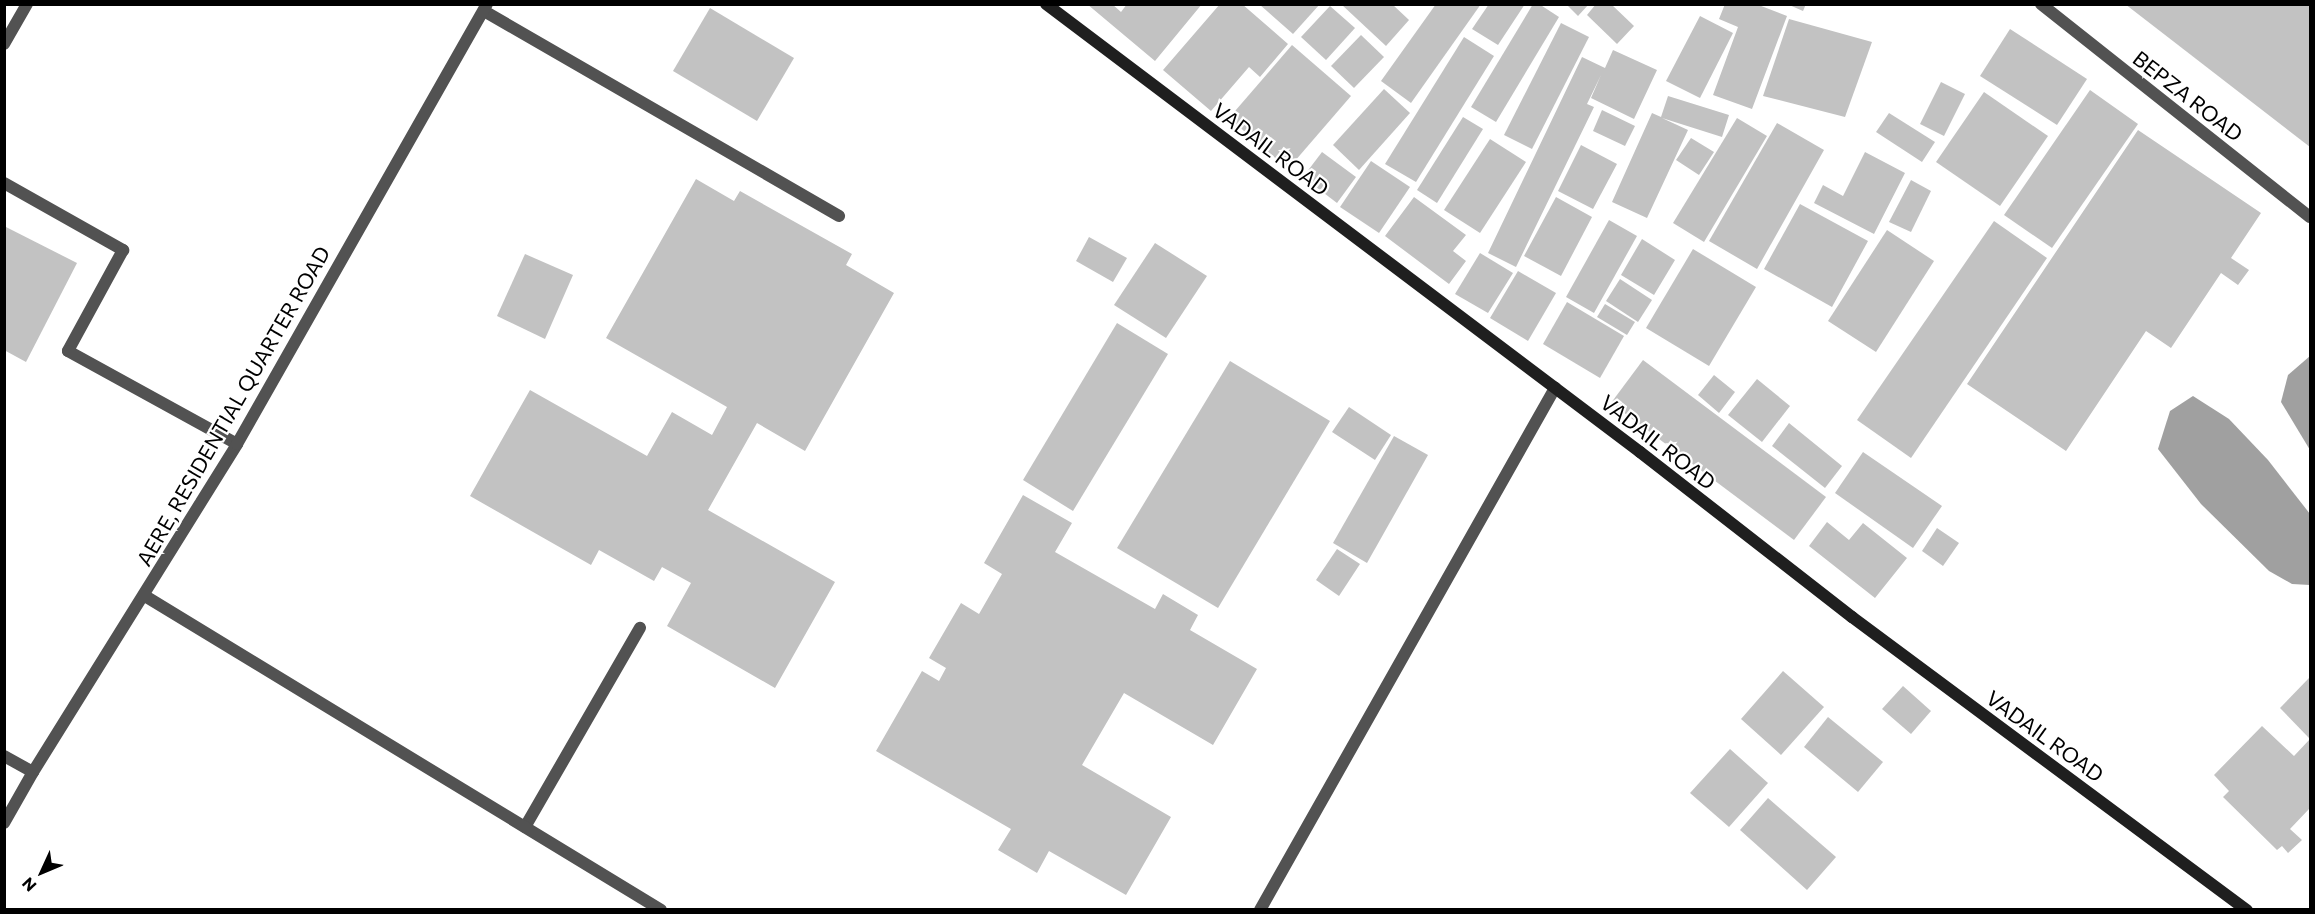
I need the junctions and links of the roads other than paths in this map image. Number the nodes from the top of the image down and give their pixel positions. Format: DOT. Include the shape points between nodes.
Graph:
graph roads {
  1 [pos="27,4"];
  2 [pos="1046,4"];
  3 [pos="2042,4"];
  4 [pos="485,8"];
  5 [pos="4,44"];
  6 [pos="4,183"];
  7 [pos="839,216"];
  8 [pos="2310,217"];
  9 [pos="1555,388"];
  10 [pos="237,444"];
  11 [pos="145,596"];
  12 [pos="640,628"];
  13 [pos="4,756"];
  14 [pos="33,772"];
  15 [pos="4,823"];
  16 [pos="525,827"];
  17 [pos="661,909"];
  18 [pos="1260,909"];
  19 [pos="2247,909"];
  1 -- 5 [label="street"];
  2 -- 9 [label="street, VADAIL ROAD"];
  3 -- 8 [label="street, BEPZA ROAD"];
  4 -- 7 [label="street"];
  4 -- 10 [label="street, AERE, RESIDENTIAL QUARTER ROAD"];
  6 -- 10 [label="street" via="123,250 68,351"];
  9 -- 18 [label="street"];
  9 -- 19 [label="street, VADAIL ROAD" via="1852,617"];
  10 -- 11 [label="street, AERE, RESIDENTIAL QUARTER ROAD"];
  11 -- 14 [label="street, AERE, RESIDENTIAL QUARTER ROAD"];
  11 -- 16 [label="street"];
  12 -- 16 [label="street"];
  13 -- 14 [label="street"];
  14 -- 15 [label="street, AERE, RESIDENTIAL QUARTER ROAD"];
  16 -- 17 [label="street"];
}
